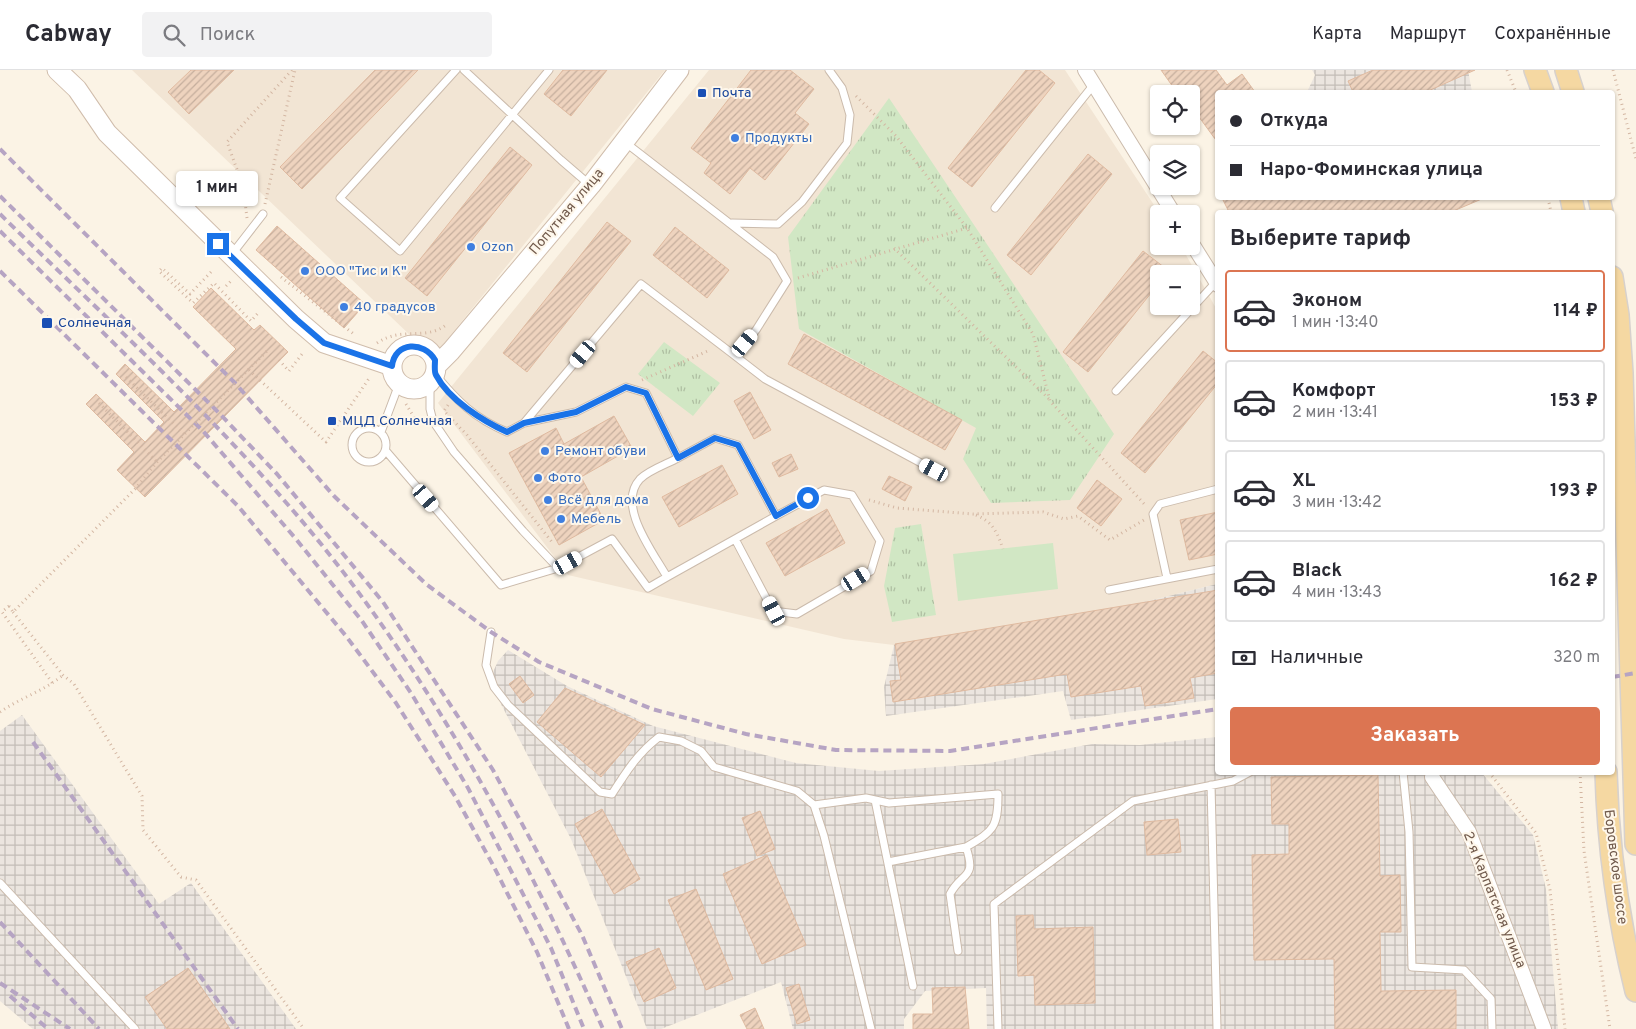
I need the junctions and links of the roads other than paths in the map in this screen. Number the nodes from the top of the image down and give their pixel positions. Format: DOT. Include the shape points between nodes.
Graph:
graph roads {
  1 [pos="57,70"];
  2 [pos="456,70"];
  3 [pos="464,70"];
  4 [pos="549,70"];
  5 [pos="679,70"];
  6 [pos="1085,70"];
  7 [pos="1535,70"];
  8 [pos="1566,70"];
  9 [pos="830,71"];
  10 [pos="1095,83"];
  11 [pos="1542,90"];
  12 [pos="1572,90"];
  13 [pos="513,116"];
  14 [pos="624,142"];
  15 [pos="591,185"];
  16 [pos="1169,205"];
  17 [pos="995,208"];
  18 [pos="263,214"];
  19 [pos="731,223"];
  20 [pos="1199,255"];
  21 [pos="230,256"];
  22 [pos="1215,281"];
  23 [pos="1215,286"];
  24 [pos="1615,296"];
  25 [pos="424,348"];
  26 [pos="451,351"];
  27 [pos="734,355"];
  28 [pos="392,366"];
  29 [pos="434,374"];
  30 [pos="399,384"];
  31 [pos="1116,391"];
  32 [pos="524,423"];
  33 [pos="381,432"];
  34 [pos="386,451"];
  35 [pos="678,458"];
  36 [pos="934,470"];
  37 [pos="1630,475"];
  38 [pos="1215,490"];
  39 [pos="776,516"];
  40 [pos="735,539"];
  41 [pos="558,568"];
  42 [pos="1215,570"];
  43 [pos="667,577"];
  44 [pos="1168,578"];
  45 [pos="1109,590"];
  46 [pos="490,632"];
  47 [pos="1244,775"];
  48 [pos="1403,775"];
  49 [pos="1427,775"];
  50 [pos="1606,775"];
  51 [pos="1211,785"];
  52 [pos="875,800"];
  53 [pos="814,805"];
  54 [pos="1636,844"];
  55 [pos="966,847"];
  56 [pos="888,862"];
  57 [pos="0,883"];
  58 [pos="958,951"];
  59 [pos="913,986"];
  60 [pos="1636,991"];
  61 [pos="132,1028"];
  62 [pos="871,1029"];
  63 [pos="998,1029"];
  64 [pos="1217,1029"];
  65 [pos="1492,1029"];
  66 [pos="1544,1029"];
  1 -- 21 [label="street" via="77,89 107,133"];
  2 -- 13 [label="lane" via="340,198 400,251"];
  3 -- 13 [label="lane"];
  4 -- 13 [label="lane"];
  5 -- 14 [label="street, Попутная улица"];
  6 -- 10 [label="street"];
  7 -- 11 [label="main road"];
  8 -- 12 [label="main road"];
  9 -- 19 [label="lane" via="842,88 850,115 847,143 802,202 778,224"];
  10 -- 16 [label="street"];
  10 -- 17 [label="lane"];
  13 -- 15 [label="lane"];
  14 -- 15 [label="street, Попутная улица"];
  14 -- 19 [label="lane"];
  15 -- 26 [label="street, Попутная улица"];
  18 -- 21 [label="lane"];
  19 -- 27 [label="lane" via="773,257 787,281 756,330"];
  20 -- 22 [label="street"];
  21 -- 28 [label="street" via="324,343"];
  23 -- 31 [label="lane"];
  24 -- 37 [label="main road, Боровское шоссе"];
  25 -- 26 [label="street"];
  25 -- 28 [label="street" via="412,345 401,349"];
  25 -- 29 [label="street" via="432,355"];
  26 -- 29 [label="street, Попутная улица"];
  27 -- 32 [label="lane" via="641,284"];
  27 -- 36 [label="lane" via="765,379"];
  28 -- 30 [label="street"];
  29 -- 30 [label="street" via="415,389"];
  29 -- 32 [label="lane" via="453,396 483,421 507,432"];
  29 -- 41 [label="lane" via="430,409 433,421 454,452"];
  30 -- 33 [label="lane"];
  32 -- 35 [label="lane" via="576,412 626,387 646,393"];
  33 -- 34 [label="lane"];
  33 -- 34 [label="lane" via="370,427 362,429 353,439 352,448 359,459 368,462 377,460"];
  34 -- 41 [label="lane" via="501,584"];
  35 -- 39 [label="lane" via="715,438 738,445"];
  35 -- 43 [label="lane" via="641,478 631,494 633,515"];
  37 -- 54 [label="main road, Боровское шоссе"];
  38 -- 44 [label="lane" via="1160,504 1153,514"];
  39 -- 40 [label="lane"];
  39 -- 40 [label="lane" via="824,490 852,495 880,542 871,570 797,614 774,611"];
  40 -- 43 [label="lane"];
  41 -- 43 [label="lane" via="612,538 648,588"];
  42 -- 44 [label="lane"];
  44 -- 45 [label="lane"];
  46 -- 53 [label="lane" via="486,665 494,688 600,792 612,794 631,764 659,737 681,740 701,751 714,767 796,791"];
  47 -- 51 [label="lane"];
  48 -- 65 [label="lane" via="1409,832 1412,967 1464,970 1491,999"];
  49 -- 66 [label="street, 2-я Карпатская улица" via="1469,832"];
  50 -- 60 [label="main road, Боровское шоссе" via="1613,873"];
  51 -- 63 [label="lane" via="1133,801 994,904"];
  51 -- 64 [label="lane"];
  52 -- 53 [label="lane" via="866,798"];
  52 -- 55 [label="lane" via="889,803 998,794 998,812 990,833"];
  52 -- 56 [label="lane"];
  53 -- 62 [label="lane"];
  55 -- 56 [label="lane"];
  55 -- 58 [label="lane" via="971,863 967,875 950,894"];
  56 -- 59 [label="lane"];
  57 -- 61 [label="lane"];
}
